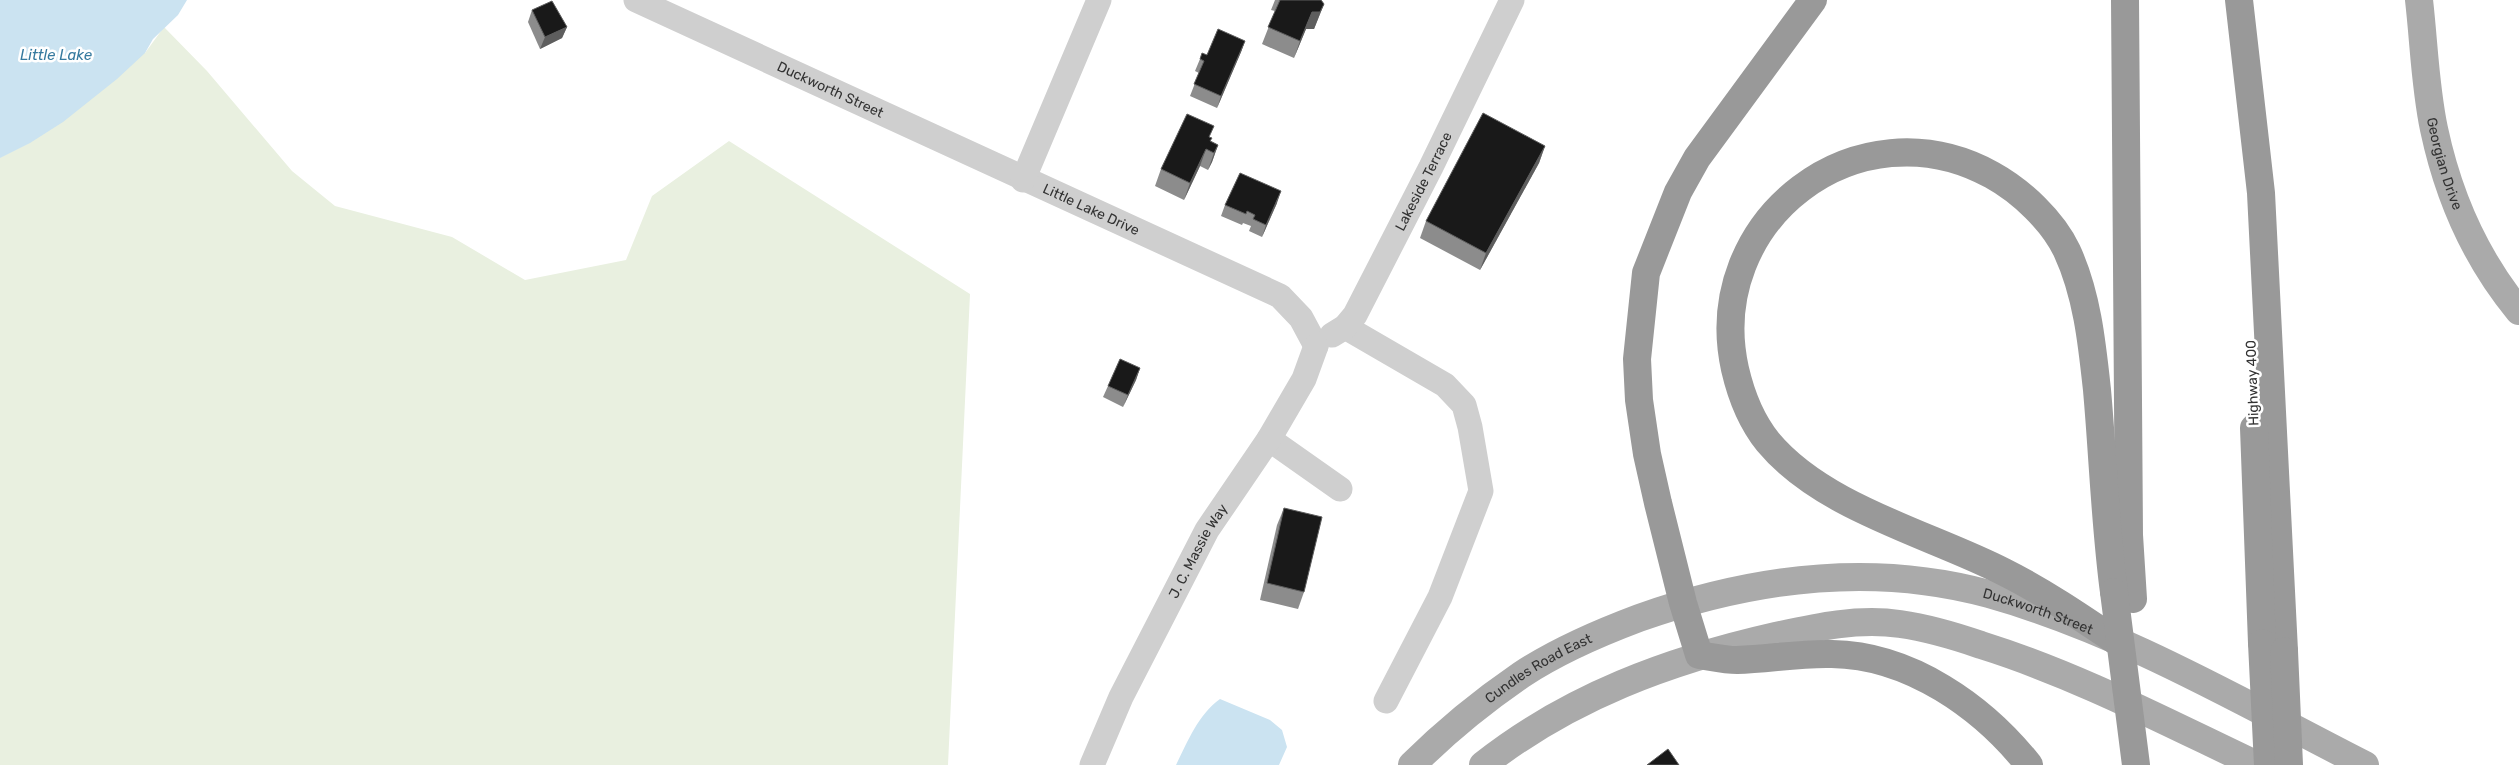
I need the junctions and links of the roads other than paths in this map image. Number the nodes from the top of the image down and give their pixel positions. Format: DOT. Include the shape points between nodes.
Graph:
graph roads {
  1 [pos="636,0"];
  2 [pos="1099,0"];
  3 [pos="1512,0"];
  4 [pos="1813,0"];
  5 [pos="2125,0"];
  6 [pos="2238,0"];
  7 [pos="2419,0"];
  8 [pos="1023,180"];
  9 [pos="2519,311"];
  10 [pos="1345,327"];
  11 [pos="1316,346"];
  12 [pos="1269,439"];
  13 [pos="1340,489"];
  14 [pos="2123,596"];
  15 [pos="1683,603"];
  16 [pos="2119,643"];
  17 [pos="2273,647"];
  18 [pos="1699,655"];
  19 [pos="1386,701"];
  20 [pos="1092,765"];
  21 [pos="1412,765"];
  22 [pos="1484,765"];
  23 [pos="2029,765"];
  24 [pos="2137,765"];
  25 [pos="2257,765"];
  26 [pos="2268,765"];
  27 [pos="2289,765"];
  28 [pos="2365,765"];
  1 -- 8 [label="street, Duckworth Street"];
  2 -- 8 [label="street"];
  3 -- 10 [label="street, Lakeside Terrace" via="1431,167 1355,314"];
  4 -- 15 [label="highway" via="1697,158 1678,192 1646,273 1637,359 1639,400 1649,462"];
  5 -- 14 [label="highway" via="2128,535"];
  6 -- 17 [label="highway, Highway 400"];
  7 -- 9 [label="main road, Georgian Drive" via="2434,129 2444,166 2473,240"];
  8 -- 11 [label="street, Little Lake Drive" via="1280,296 1301,318"];
  10 -- 11 [label="street, Lakeside Terrace"];
  10 -- 19 [label="street" via="1445,386 1464,405 1481,491 1440,597"];
  11 -- 12 [label="street, J. C. Massie Way" via="1304,380"];
  12 -- 13 [label="street"];
  12 -- 20 [label="street, J. C. Massie Way" via="1207,530 1121,697"];
  14 -- 16 [label="highway" via="2092,339 2079,283 2066,249 2036,207 2007,184 1976,167 1938,155 1881,154 1849,161 1794,194 1771,217 1754,243 1744,263 1732,304 1730,328 1734,365 1742,395 1761,433 1802,474 1853,505 2003,571 2060,603"];
  14 -- 24 [label="highway, bridge"];
  15 -- 16 [label="main road, Duckworth Street" via="1746,587 1791,581 1844,576 1903,579 1997,597"];
  15 -- 18 [label="highway"];
  15 -- 21 [label="main road, Cundles Road East" via="1599,632 1522,674 1435,742"];
  16 -- 28 [label="main road, Duckworth Street"];
  17 -- 26 [label="highway, Highway 400, bridge"];
  17 -- 27 [label="highway, bridge"];
  18 -- 22 [label="main road" via="1595,695 1517,740"];
  18 -- 23 [label="highway" via="1736,660 1833,654 1883,663 1913,674 1963,701 1999,730"];
  18 -- 25 [label="main road" via="1852,622 1887,622 1920,628 2040,664"];
}
